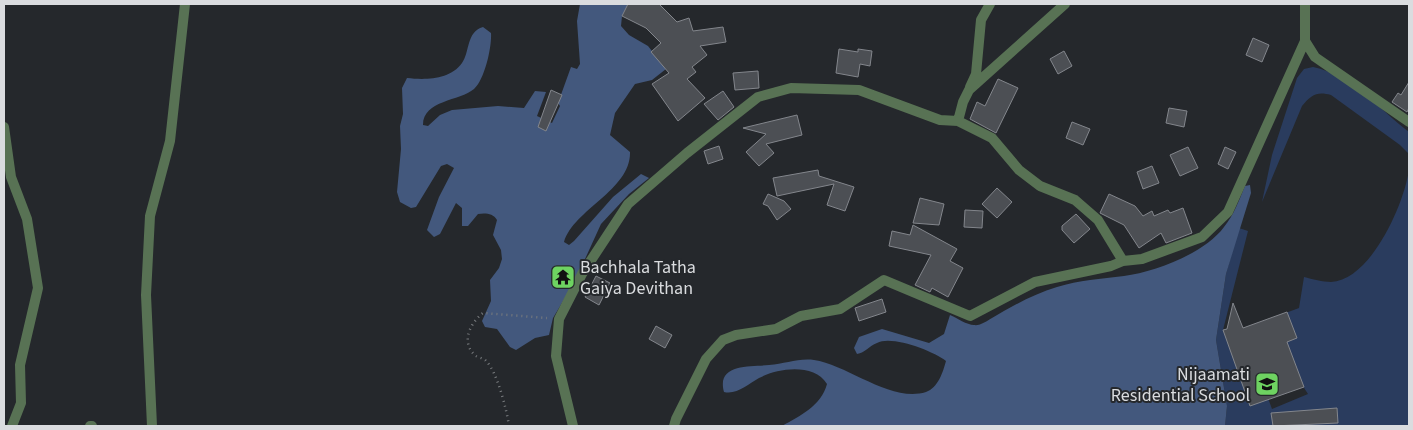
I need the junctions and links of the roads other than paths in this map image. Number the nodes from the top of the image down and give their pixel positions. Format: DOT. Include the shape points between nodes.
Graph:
graph roads {
  1 [pos="185,4"];
  2 [pos="990,4"];
  3 [pos="1065,4"];
  4 [pos="1304,4"];
  5 [pos="1305,41"];
  6 [pos="969,90"];
  7 [pos="958,121"];
  8 [pos="1409,122"];
  9 [pos="4,126"];
  10 [pos="1123,261"];
  11 [pos="12,426"];
  12 [pos="152,426"];
  13 [pos="573,426"];
  14 [pos="674,426"];
  1 -- 12 [label="street" via="170,141 150,216 146,295"];
  2 -- 6 [label="street" via="981,20 976,74"];
  3 -- 6 [label="street"];
  4 -- 5 [label="street"];
  5 -- 8 [label="street" via="1315,57"];
  5 -- 10 [label="street" via="1228,212 1202,237 1142,259"];
  6 -- 7 [label="street" via="962,102"];
  7 -- 10 [label="street" via="992,138 1019,170 1040,186 1075,200 1098,220"];
  7 -- 13 [label="street" via="940,120 859,90 790,88 758,97 687,153 628,204 582,274 559,319 556,356"];
  9 -- 11 [label="street" via="11,177 27,219 38,288 20,365 20,403"];
  10 -- 14 [label="street" via="1035,282 970,316 884,280 840,308 801,316 776,329 723,340 706,359"];
}
